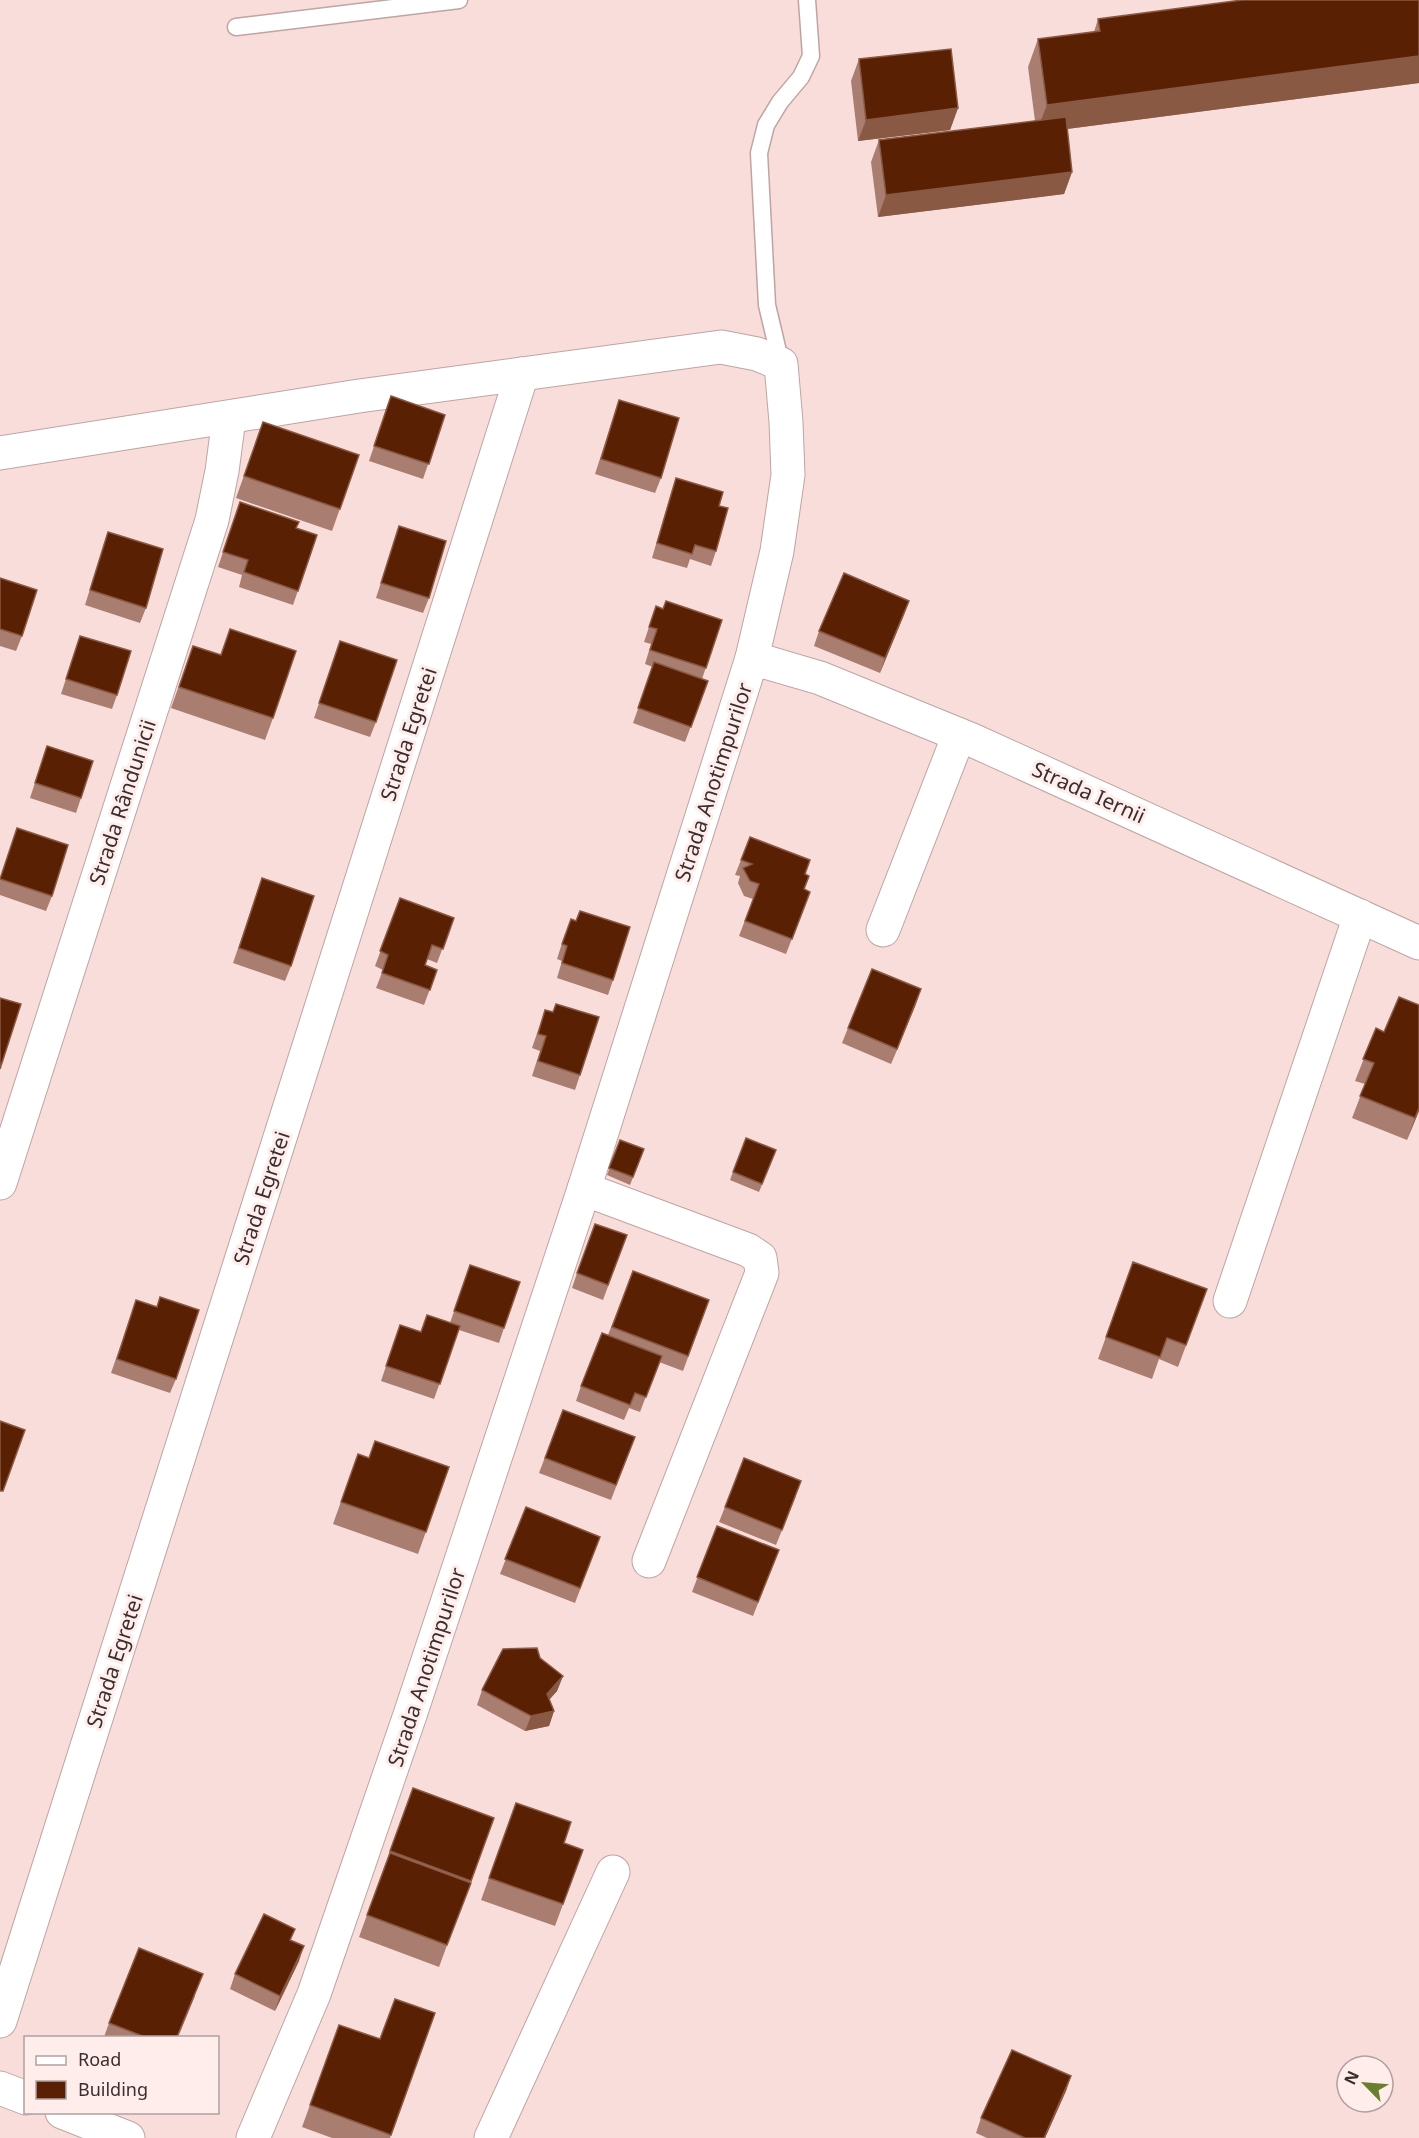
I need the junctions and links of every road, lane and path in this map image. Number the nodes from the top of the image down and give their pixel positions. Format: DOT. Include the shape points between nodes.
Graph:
graph roads {
  1 [pos="459,0"];
  2 [pos="807,0"];
  3 [pos="236,27"];
  4 [pos="781,364"];
  5 [pos="522,375"];
  6 [pos="229,418"];
  7 [pos="0,453"];
  8 [pos="752,658"];
  9 [pos="959,735"];
  10 [pos="1360,916"];
  11 [pos="883,930"];
  12 [pos="1419,943"];
  13 [pos="0,1183"];
  14 [pos="584,1189"];
  15 [pos="1230,1301"];
  16 [pos="649,1561"];
  17 [pos="613,1872"];
  18 [pos="0,2021"];
  19 [pos="0,2088"];
  20 [pos="24,2097"];
  21 [pos="67,2114"];
  22 [pos="128,2138"];
  23 [pos="253,2138"];
  24 [pos="492,2138"];
  1 -- 3 [label="lane"];
  2 -- 4 [label="lane" via="811,56 801,77 766,125 759,153 767,305"];
  4 -- 5 [label="street" via="757,354 720,347"];
  4 -- 8 [label="street, Strada Anotimpurilor" via="788,475 777,551"];
  5 -- 6 [label="street"];
  5 -- 18 [label="street, Strada Egretei"];
  6 -- 7 [label="street"];
  6 -- 13 [label="street, Strada Rândunicii" via="212,519"];
  8 -- 9 [label="street, Strada Iernii" via="820,678"];
  8 -- 14 [label="street, Strada Anotimpurilor"];
  9 -- 10 [label="street, Strada Iernii"];
  9 -- 11 [label="street"];
  10 -- 12 [label="street, Strada Iernii"];
  10 -- 15 [label="street"];
  14 -- 16 [label="street" via="748,1250 760,1258 762,1273"];
  14 -- 23 [label="street, Strada Anotimpurilor" via="314,1994"];
  17 -- 24 [label="street"];
  19 -- 20 [label="street"];
  21 -- 22 [label="street"];
}
